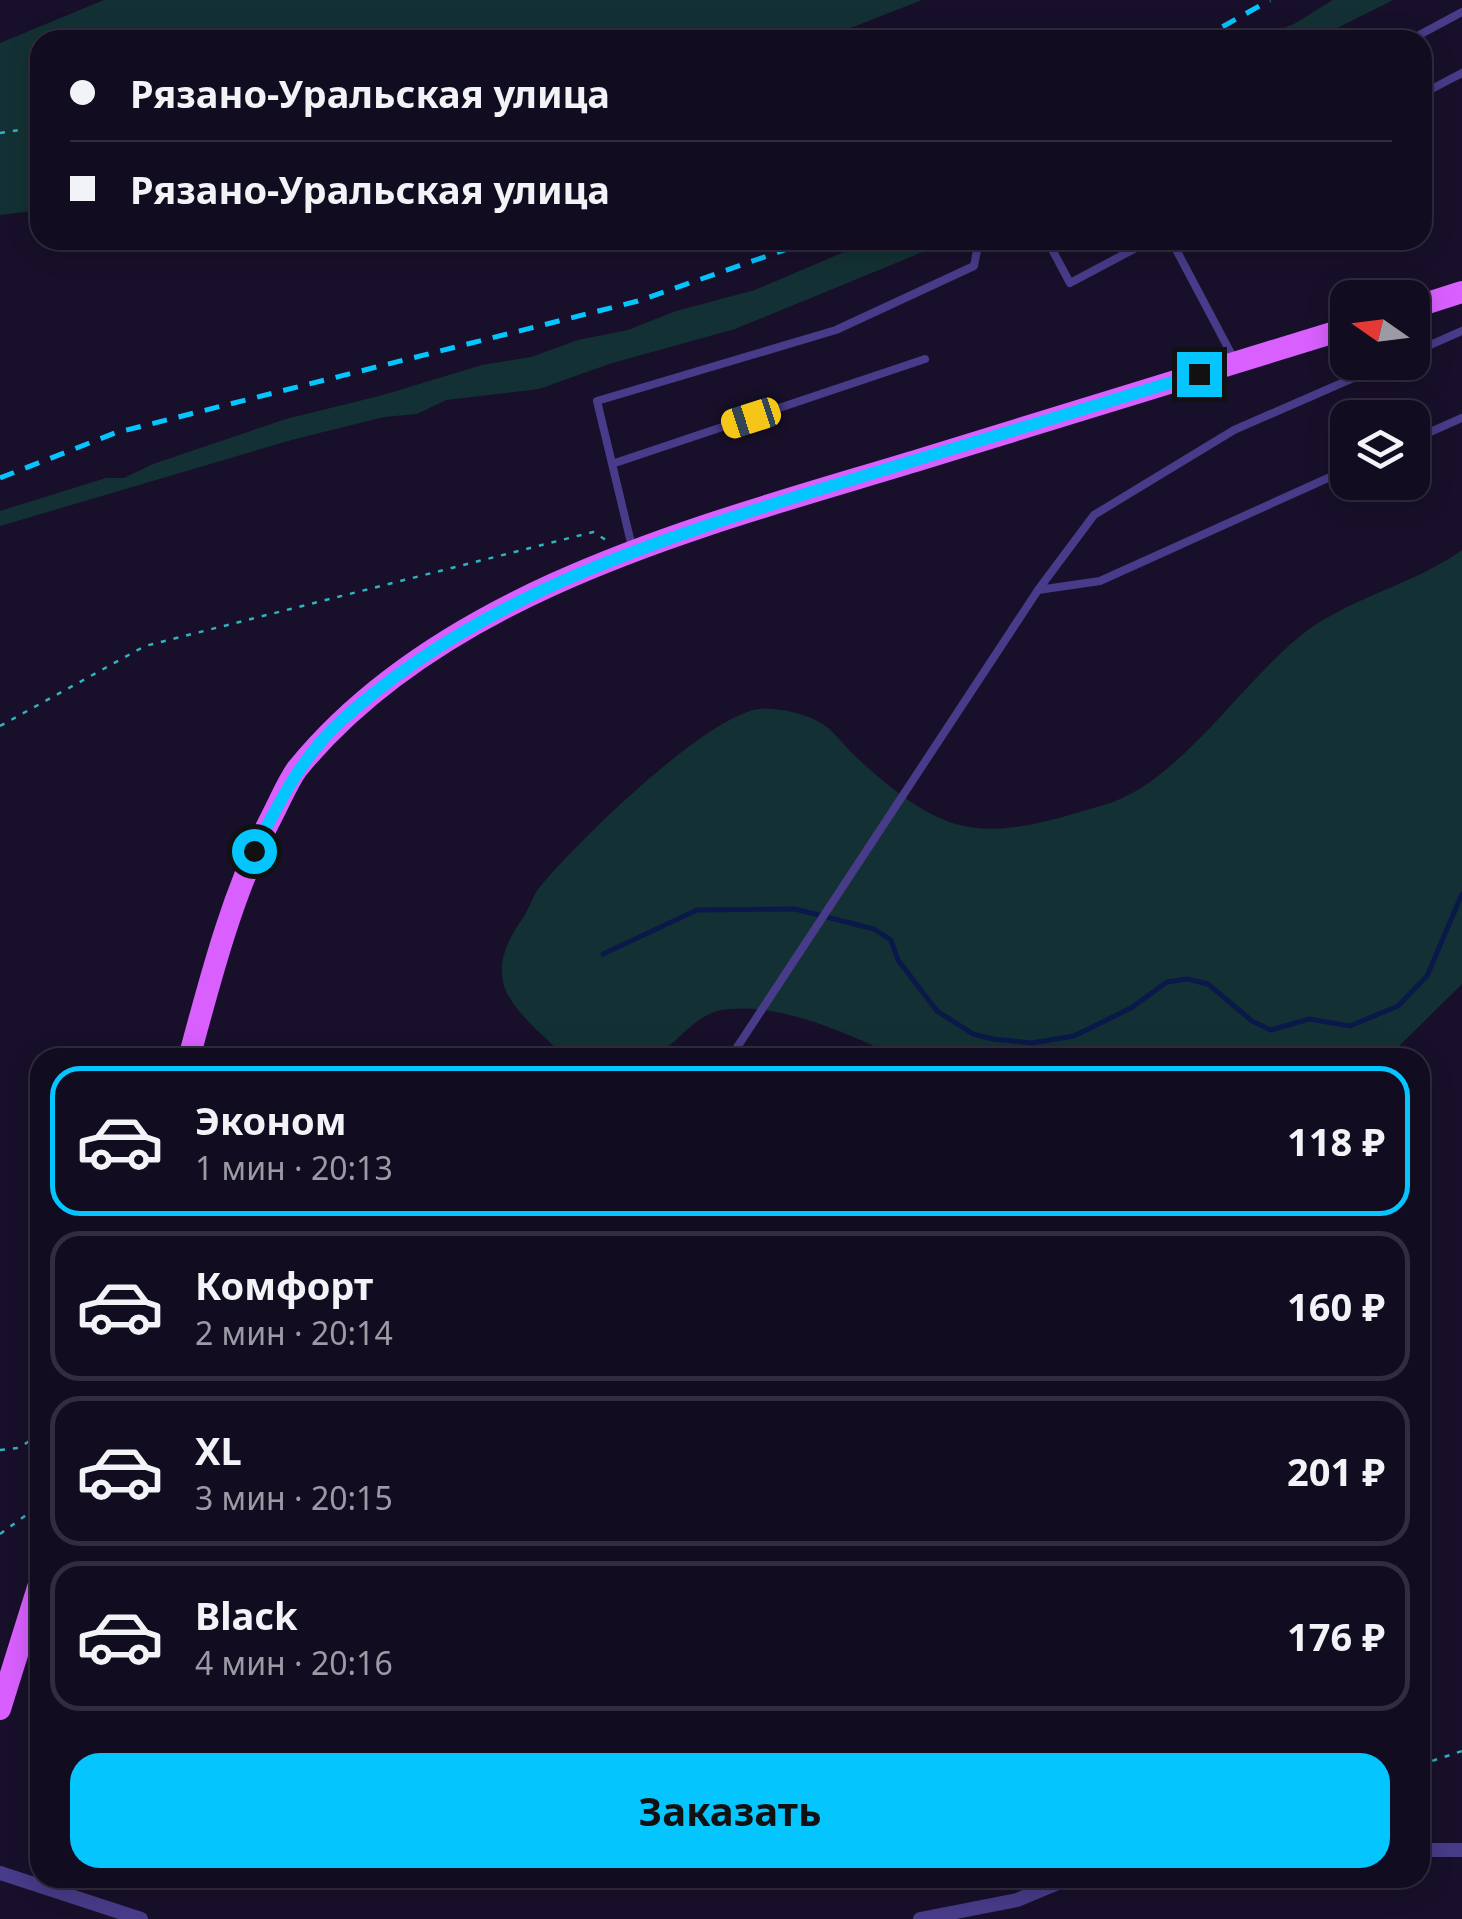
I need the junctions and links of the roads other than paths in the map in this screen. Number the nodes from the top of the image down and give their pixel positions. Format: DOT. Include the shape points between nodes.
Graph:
graph roads {
  1 [pos="1462,12"];
  2 [pos="1429,30"];
  3 [pos="1462,73"];
  4 [pos="1432,89"];
  5 [pos="976,250"];
  6 [pos="1052,250"];
  7 [pos="1132,250"];
  8 [pos="1176,250"];
  9 [pos="1462,292"];
  10 [pos="1430,302"];
  11 [pos="1462,332"];
  12 [pos="1330,333"];
  13 [pos="1430,345"];
  14 [pos="925,360"];
  15 [pos="1236,362"];
  16 [pos="1349,380"];
  17 [pos="1462,418"];
  18 [pos="1430,432"];
  19 [pos="612,464"];
  20 [pos="1330,476"];
  21 [pos="631,552"];
  22 [pos="1038,590"];
  23 [pos="192,1048"];
  24 [pos="737,1048"];
  25 [pos="30,1613"];
  26 [pos="0,1709"];
  27 [pos="1430,1850"];
  28 [pos="1462,1850"];
  29 [pos="0,1873"];
  30 [pos="30,1883"];
  31 [pos="46,1888"];
  32 [pos="1046,1888"];
  33 [pos="141,1919"];
  34 [pos="920,1919"];
  1 -- 2 [label="lane"];
  3 -- 4 [label="lane"];
  5 -- 19 [label="lane" via="974,266 836,330 598,402"];
  6 -- 7 [label="lane" via="1070,283"];
  8 -- 15 [label="lane"];
  9 -- 10 [label="main road"];
  11 -- 13 [label="lane"];
  12 -- 15 [label="main road"];
  14 -- 19 [label="lane"];
  15 -- 21 [label="main road"];
  16 -- 22 [label="lane" via="1234,430 1094,514"];
  17 -- 18 [label="lane"];
  19 -- 21 [label="lane"];
  20 -- 22 [label="lane" via="1100,581"];
  21 -- 23 [label="main road" via="556,582 399,672 294,773 254,851"];
  22 -- 24 [label="lane"];
  25 -- 26 [label="main road"];
  27 -- 28 [label="street"];
  29 -- 30 [label="street"];
  31 -- 33 [label="street"];
  32 -- 34 [label="street"];
}
